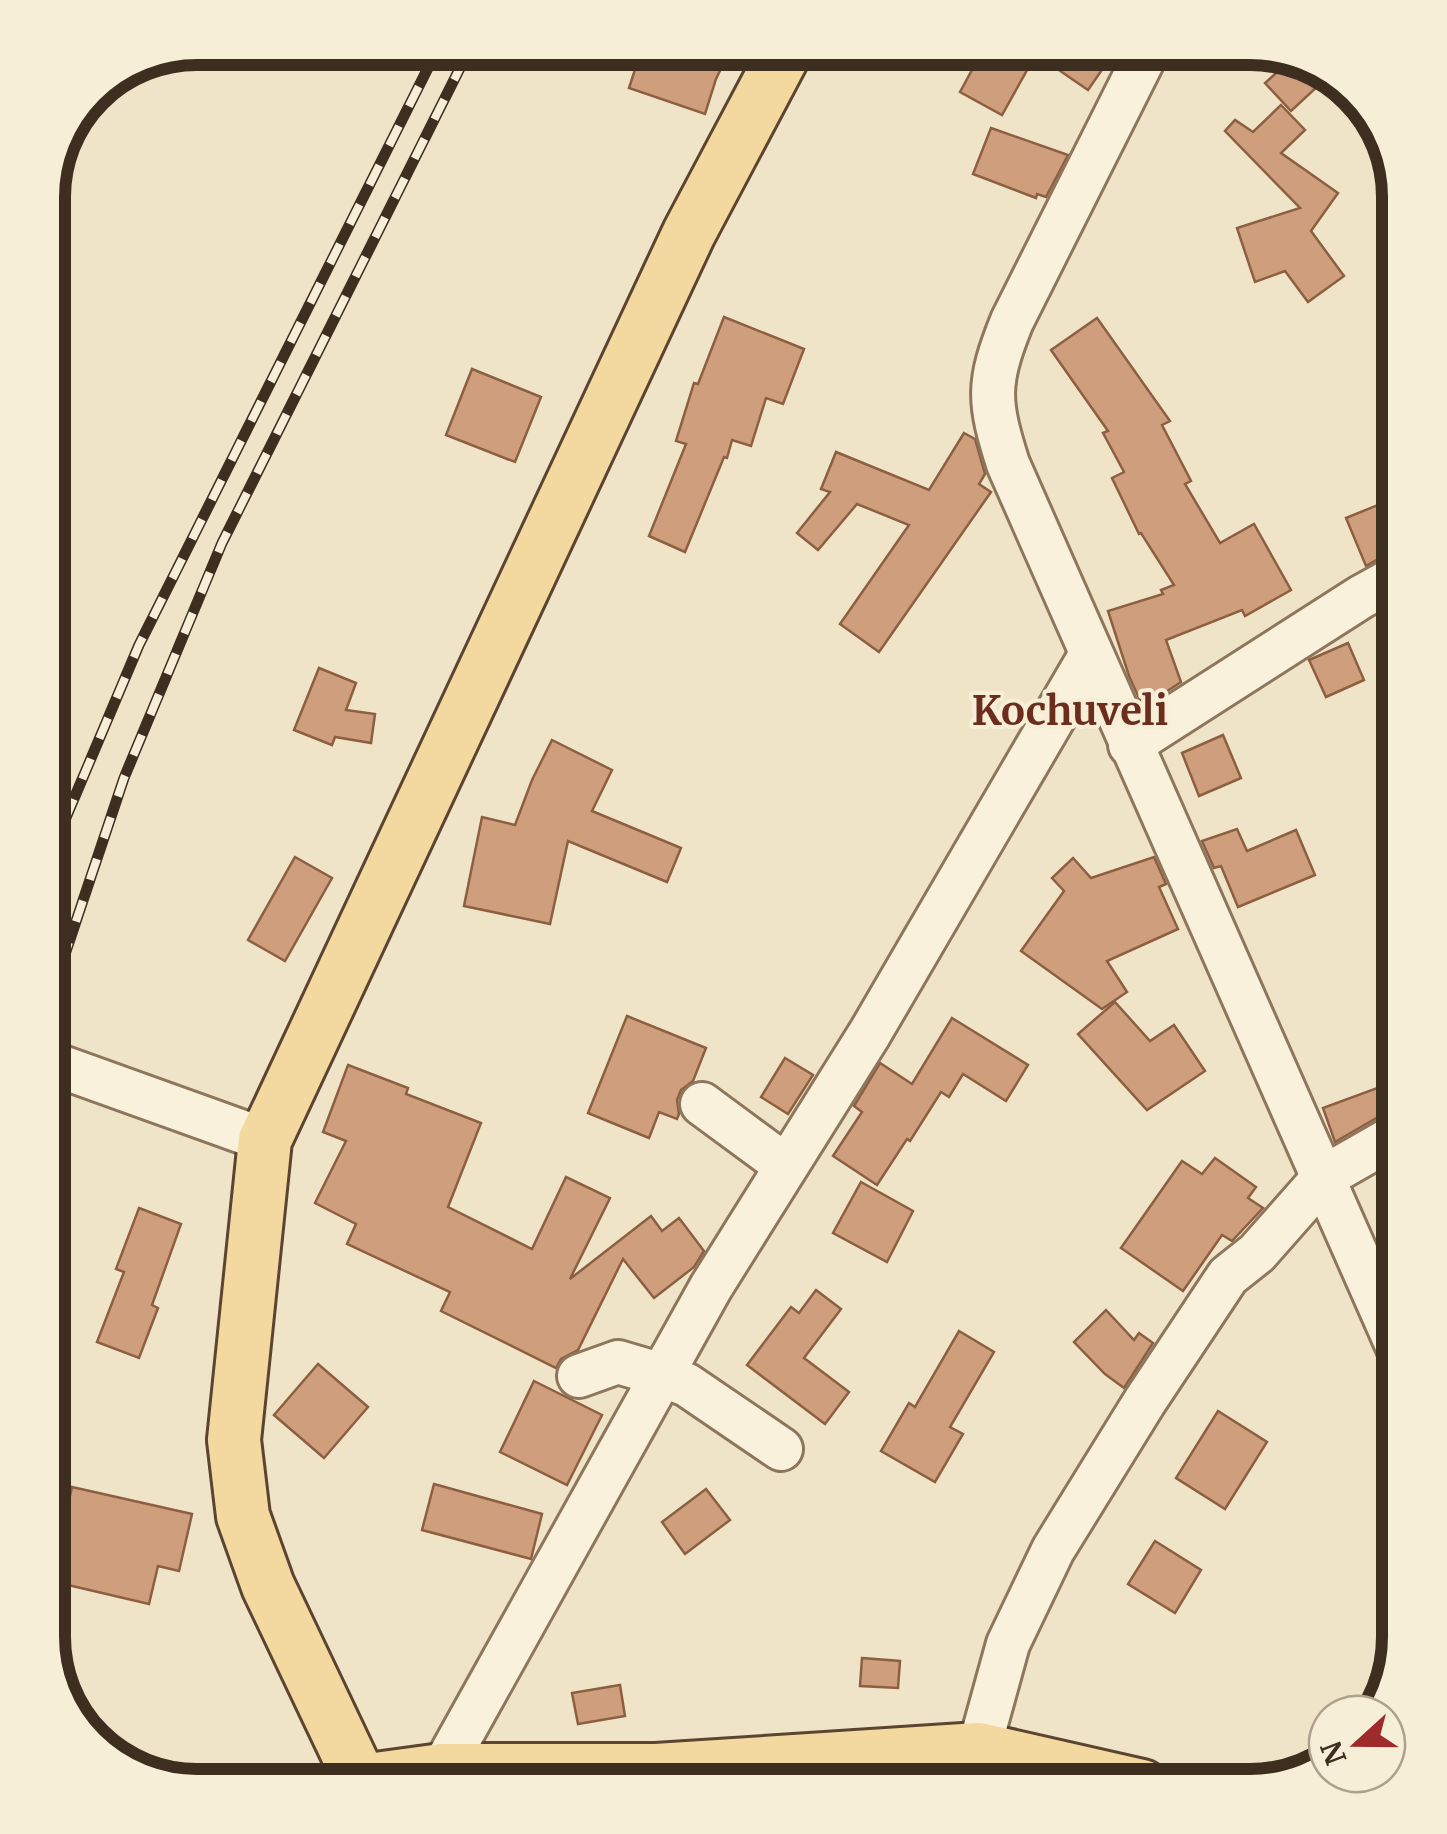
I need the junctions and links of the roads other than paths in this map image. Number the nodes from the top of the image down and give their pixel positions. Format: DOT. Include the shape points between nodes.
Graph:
graph roads {
  1 [pos="778,65"];
  2 [pos="1141,65"];
  3 [pos="1382,586"];
  4 [pos="1090,654"];
  5 [pos="1130,745"];
  6 [pos="65,1068"];
  7 [pos="702,1104"];
  8 [pos="265,1140"];
  9 [pos="1382,1144"];
  10 [pos="786,1166"];
  11 [pos="1324,1177"];
  12 [pos="1382,1309"];
  13 [pos="662,1375"];
  14 [pos="579,1376"];
  15 [pos="781,1449"];
  16 [pos="979,1768"];
  17 [pos="355,1769"];
  18 [pos="443,1769"];
  19 [pos="818,1769"];
  1 -- 8 [label="main road" via="690,234"];
  2 -- 4 [label="street" via="1012,321 991,386 1008,464"];
  3 -- 5 [label="street"];
  4 -- 5 [label="street"];
  4 -- 10 [label="street"];
  5 -- 11 [label="street"];
  6 -- 8 [label="street"];
  7 -- 10 [label="street"];
  8 -- 17 [label="main road" via="234,1440 244,1516 268,1586"];
  9 -- 11 [label="street"];
  10 -- 13 [label="street"];
  11 -- 12 [label="street"];
  11 -- 16 [label="street" via="1228,1276 1054,1550 1008,1644"];
  13 -- 14 [label="street" via="618,1362"];
  13 -- 15 [label="street"];
  13 -- 18 [label="street"];
  16 -- 19 [label="main road"];
}
